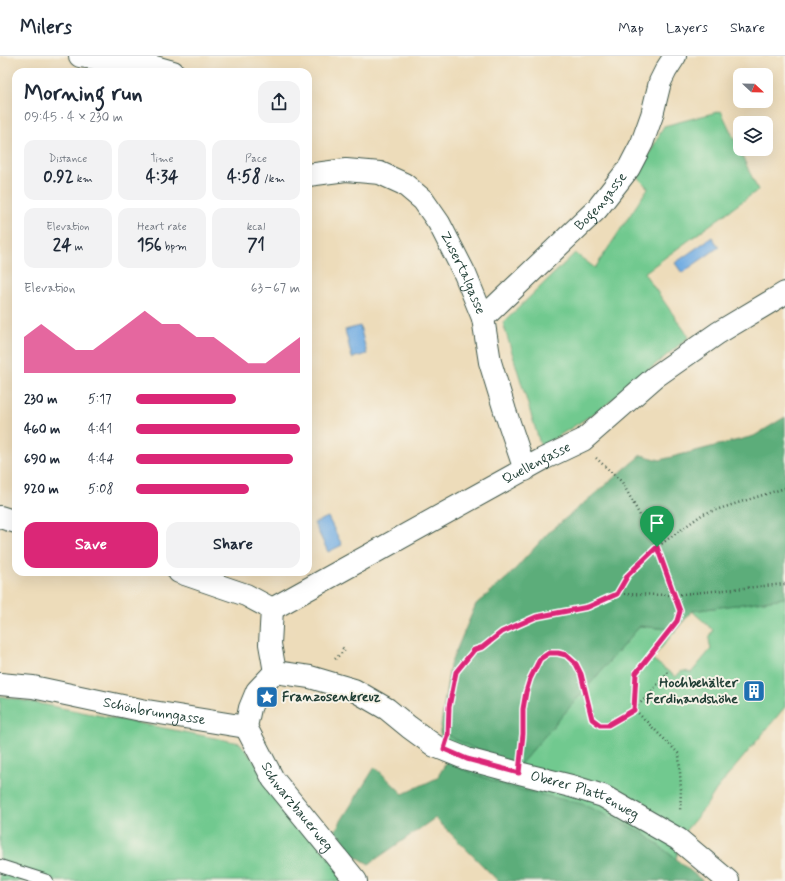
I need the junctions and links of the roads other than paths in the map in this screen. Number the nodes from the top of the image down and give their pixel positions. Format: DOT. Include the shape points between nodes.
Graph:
graph roads {
  1 [pos="80,56"];
  2 [pos="675,56"];
  3 [pos="161,68"];
  4 [pos="312,174"];
  5 [pos="785,293"];
  6 [pos="483,318"];
  7 [pos="526,470"];
  8 [pos="0,517"];
  9 [pos="12,521"];
  10 [pos="191,576"];
  11 [pos="272,609"];
  12 [pos="275,672"];
  13 [pos="0,684"];
  14 [pos="246,728"];
  15 [pos="0,866"];
  16 [pos="47,881"];
  17 [pos="356,881"];
  18 [pos="728,881"];
  1 -- 3 [label="street" via="148,64"];
  2 -- 6 [label="street, Bogengasse" via="660,82 642,143 629,168 597,209"];
  4 -- 6 [label="street, Zusertalgasse" via="346,170 380,174 404,184 423,200 439,223"];
  5 -- 7 [label="street, Quellengasse" via="718,333 655,377 583,440"];
  6 -- 7 [label="street, Zusertalgasse" via="490,362"];
  7 -- 11 [label="street, Quellengasse"];
  8 -- 9 [label="street"];
  10 -- 11 [label="street" via="246,595"];
  11 -- 12 [label="street" via="270,644"];
  12 -- 14 [label="street" via="257,690"];
  12 -- 18 [label="street, Oberer Plattenweg" via="310,677 354,690 386,709 435,746 467,759 603,796 678,839"];
  13 -- 14 [label="street, Schönbrunngasse"];
  14 -- 17 [label="street, Schwarzbauerweg" via="273,779"];
  15 -- 16 [label="lane"];
}
